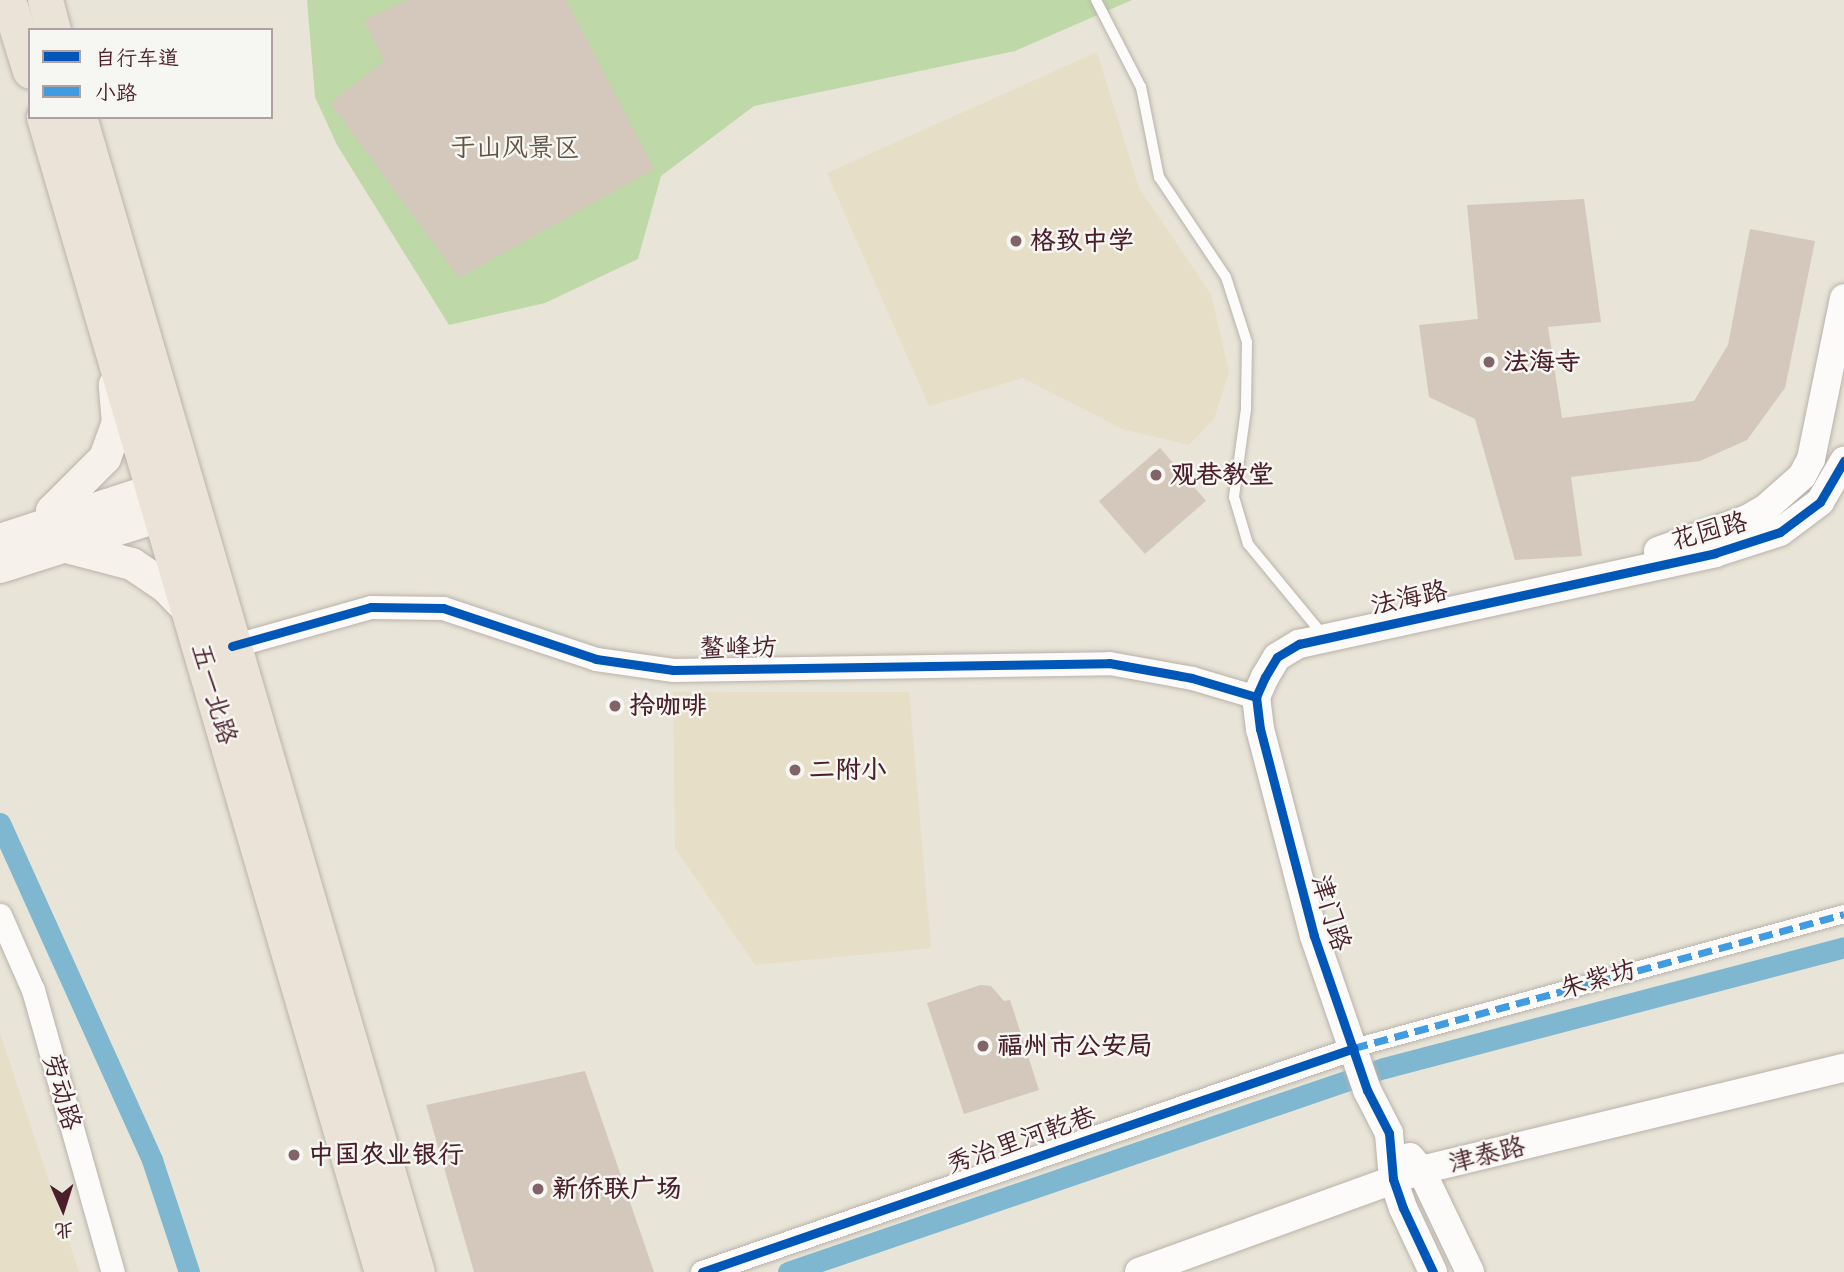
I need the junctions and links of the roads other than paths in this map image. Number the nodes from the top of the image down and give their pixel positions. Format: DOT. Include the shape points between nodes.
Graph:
graph roads {
  1 [pos="8,0"];
  2 [pos="45,0"];
  3 [pos="1096,0"];
  4 [pos="52,28"];
  5 [pos="28,65"];
  6 [pos="45,119"];
  7 [pos="79,119"];
  8 [pos="1844,298"];
  9 [pos="113,345"];
  10 [pos="1844,461"];
  11 [pos="174,499"];
  12 [pos="58,534"];
  13 [pos="0,540"];
  14 [pos="0,567"];
  15 [pos="1553,589"];
  16 [pos="190,612"];
  17 [pos="1325,637"];
  18 [pos="232,646"];
  19 [pos="1256,697"];
  20 [pos="1844,914"];
  21 [pos="0,915"];
  22 [pos="1354,1048"];
  23 [pos="1844,1068"];
  24 [pos="1389,1133"];
  25 [pos="1421,1170"];
  26 [pos="1393,1179"];
  27 [pos="113,1272"];
  28 [pos="382,1272"];
  29 [pos="417,1272"];
  30 [pos="702,1272"];
  31 [pos="1139,1272"];
  32 [pos="1433,1272"];
  33 [pos="1470,1272"];
  1 -- 5 [label="main road"];
  2 -- 4 [label="main road"];
  3 -- 17 [label="lane" via="1141,87 1159,177 1226,277 1247,342 1246,409 1234,497 1248,544"];
  6 -- 9 [label="main road, 五一北路"];
  7 -- 11 [label="main road, 五一北路"];
  8 -- 15 [label="street, 花园路" via="1811,459 1788,491 1747,519"];
  9 -- 11 [label="main road, 五一北路"];
  9 -- 12 [label="main road" via="118,423 105,458 52,511"];
  10 -- 15 [label="street, 花园路" via="1821,502 1780,532 1715,554"];
  11 -- 12 [label="main road"];
  11 -- 16 [label="main road, 五一北路"];
  11 -- 18 [label="main road, 五一北路"];
  12 -- 13 [label="main road"];
  12 -- 14 [label="main road"];
  12 -- 16 [label="main road" via="132,564 166,587"];
  15 -- 17 [label="street, 法海路"];
  16 -- 28 [label="main road, 五一北路"];
  17 -- 19 [label="street, 法海路" via="1277,657"];
  18 -- 19 [label="street, 鳌峰坊" via="371,607 443,608 596,659 673,670 1109,663 1192,678"];
  18 -- 29 [label="main road, 五一北路"];
  19 -- 22 [label="street, 津门路" via="1276,798 1314,936"];
  20 -- 22 [label="street, 朱紫坊"];
  21 -- 27 [label="street, 劳动路" via="33,990"];
  22 -- 24 [label="street, 津门路" via="1367,1090"];
  22 -- 30 [label="street, 秀治里河乾巷"];
  23 -- 25 [label="street, 津泰路"];
  24 -- 25 [label="street"];
  24 -- 26 [label="street, 津门路"];
  25 -- 26 [label="street, 津泰路"];
  25 -- 33 [label="street"];
  26 -- 31 [label="street, 津泰路"];
  26 -- 32 [label="street, 津门路"];
}
